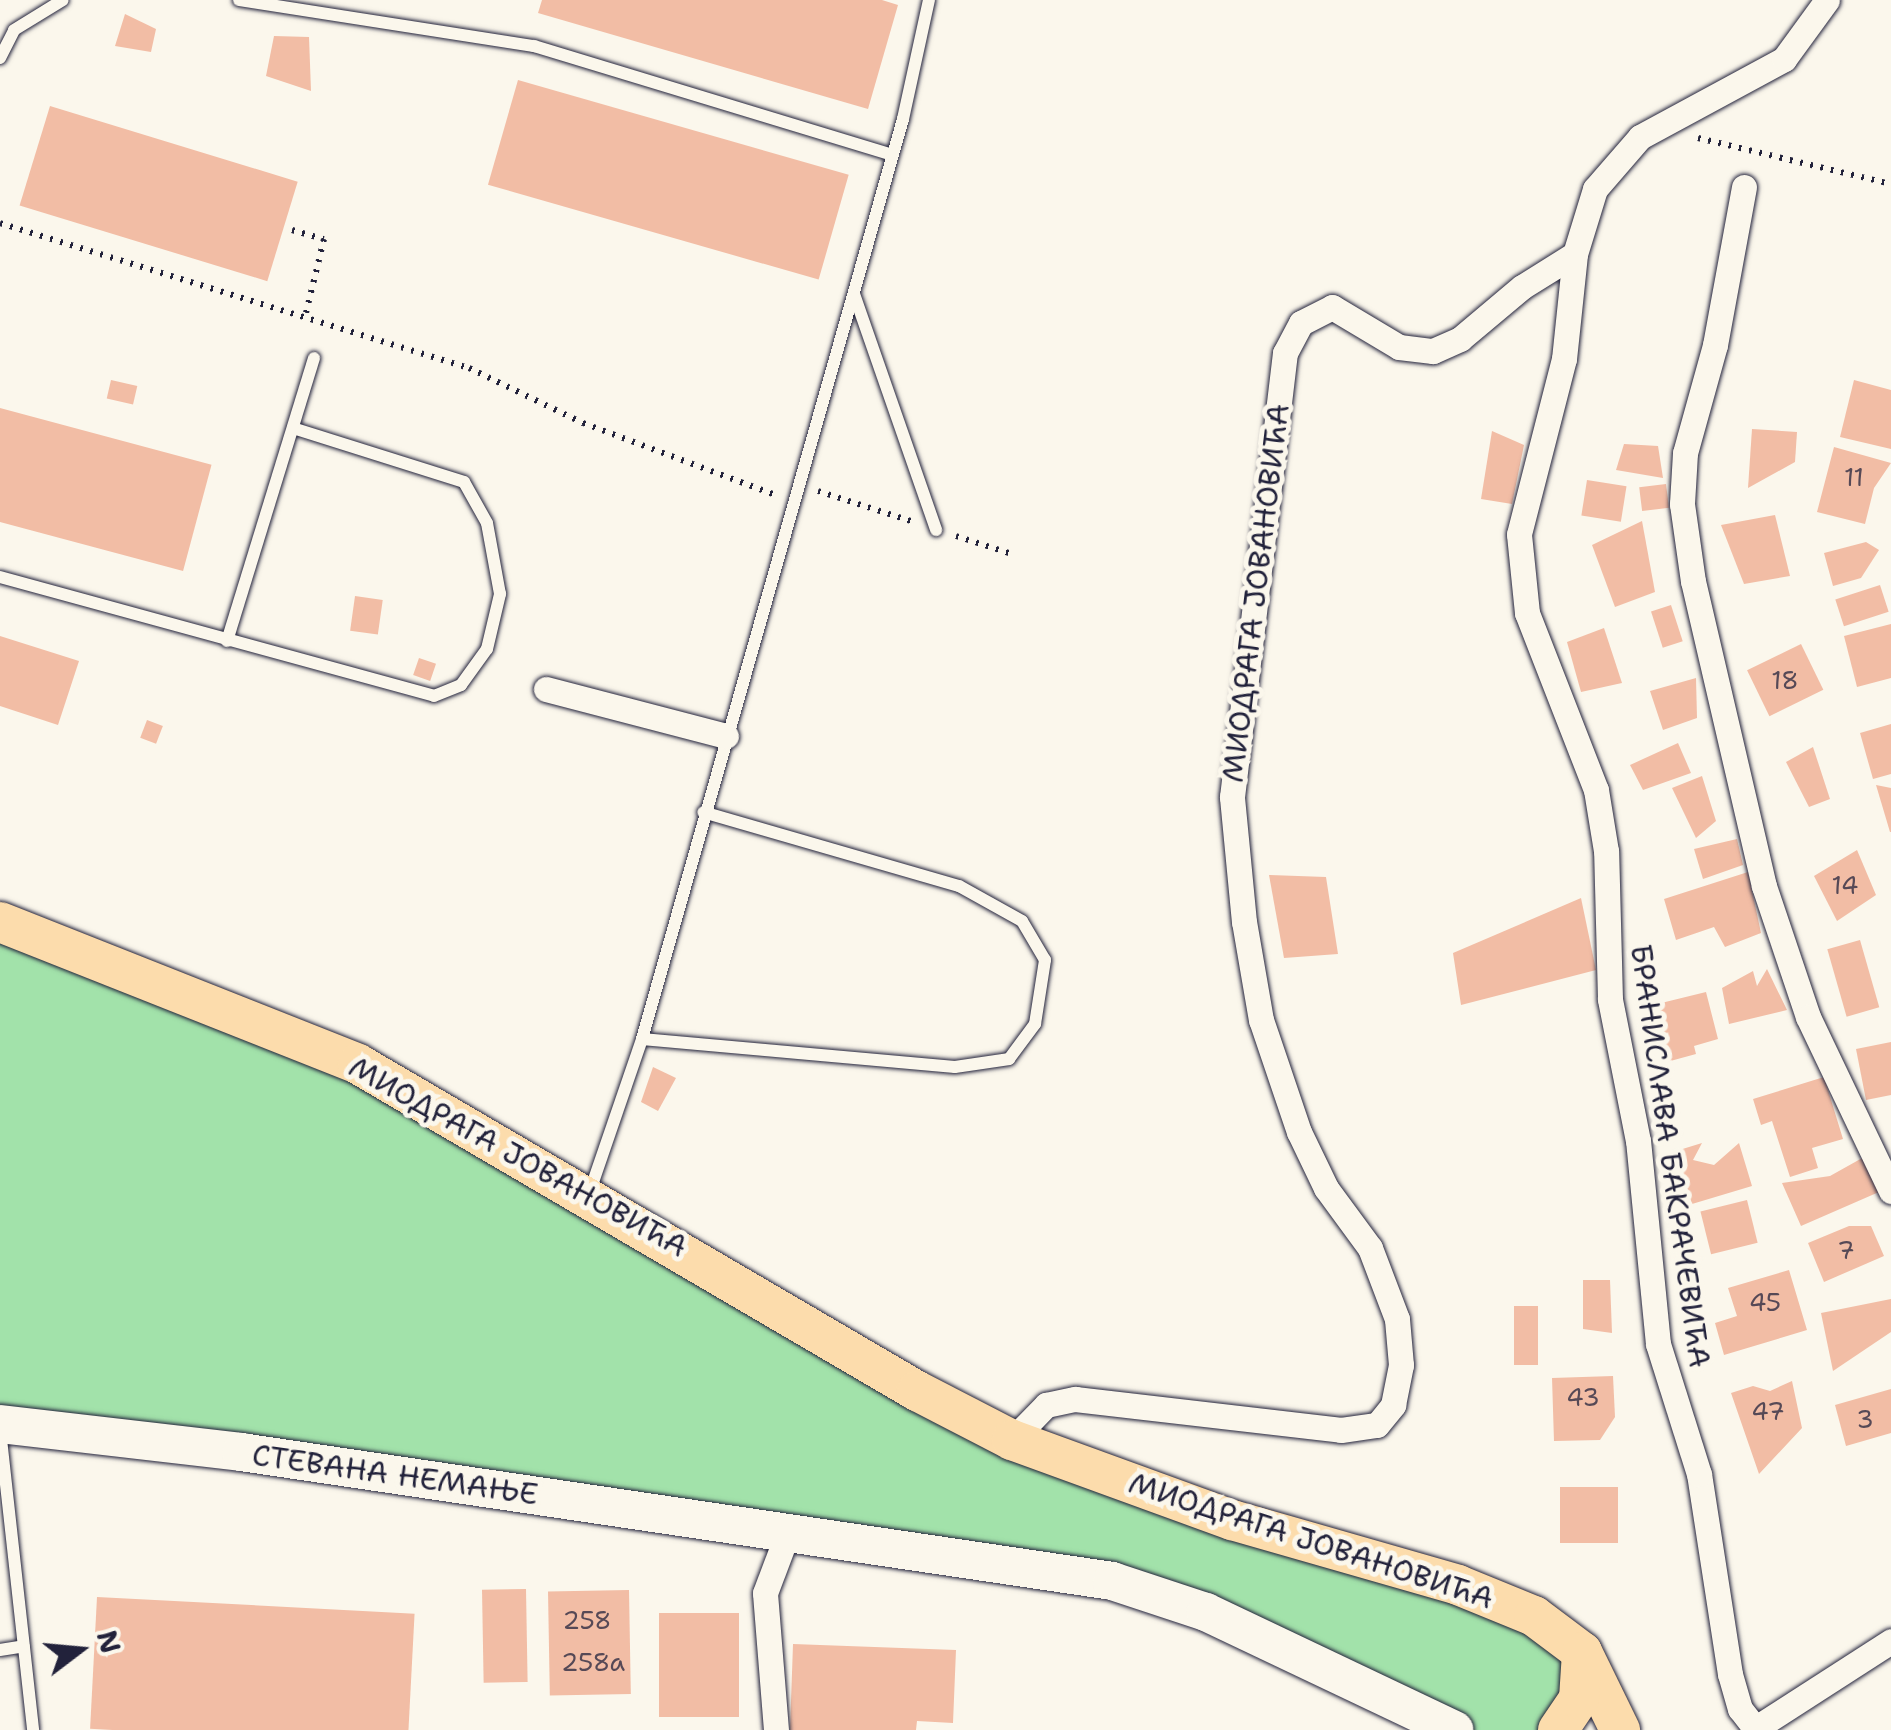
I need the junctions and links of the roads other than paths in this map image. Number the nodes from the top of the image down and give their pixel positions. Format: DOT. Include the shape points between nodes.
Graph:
graph roads {
  1 [pos="63,0"];
  2 [pos="238,0"];
  3 [pos="929,0"];
  4 [pos="1827,0"];
  5 [pos="0,58"];
  6 [pos="892,155"];
  7 [pos="1744,187"];
  8 [pos="1575,254"];
  9 [pos="854,292"];
  10 [pos="314,358"];
  11 [pos="293,428"];
  12 [pos="936,530"];
  13 [pos="0,577"];
  14 [pos="227,641"];
  15 [pos="546,688"];
  16 [pos="726,736"];
  17 [pos="703,812"];
  18 [pos="0,922"];
  19 [pos="642,1039"];
  20 [pos="1891,1192"];
  21 [pos="589,1194"];
  22 [pos="0,1427"];
  23 [pos="1012,1440"];
  24 [pos="788,1532"];
  25 [pos="1891,1641"];
  26 [pos="24,1646"];
  27 [pos="0,1650"];
  28 [pos="1587,1660"];
  29 [pos="1754,1729"];
  30 [pos="33,1730"];
  31 [pos="776,1730"];
  32 [pos="1454,1730"];
  33 [pos="1558,1730"];
  34 [pos="1620,1730"];
  35 [pos="1651,1730"];
  1 -- 5 [label="lane" via="14,30"];
  2 -- 6 [label="lane" via="534,46"];
  3 -- 6 [label="lane"];
  4 -- 8 [label="street, БРАНИСЛАВА БАКРАЧЕВИЋА" via="1784,58 1658,128 1606,170"];
  6 -- 9 [label="lane"];
  7 -- 20 [label="street" via="1686,453 1682,504 1690,566 1764,886 1808,1018"];
  8 -- 23 [label="street, МИОДРАГА ЈОВАНОВИЋА" via="1460,339 1433,351 1399,347 1332,308 1301,322 1285,353 1232,796 1244,922 1261,1020 1299,1132 1326,1188 1370,1248 1397,1319 1401,1366 1393,1404 1377,1426 1341,1430 1075,1400 1046,1405"];
  8 -- 29 [label="street, БРАНИСЛАВА БАКРАЧЕВИЋА" via="1564,359 1518,534 1521,591 1596,790 1606,850 1610,1000 1638,1141 1658,1344 1698,1474 1730,1674"];
  9 -- 12 [label="lane"];
  9 -- 16 [label="lane"];
  10 -- 11 [label="lane"];
  11 -- 14 [label="lane"];
  11 -- 14 [label="lane" via="464,482 487,524 500,594 487,649 461,685 434,696"];
  13 -- 14 [label="lane"];
  15 -- 16 [label="street"];
  16 -- 17 [label="lane"];
  17 -- 19 [label="lane"];
  17 -- 19 [label="lane" via="959,886 1022,921 1045,960 1035,1024 1009,1058 955,1067"];
  18 -- 21 [label="main road, МИОДРАГА ЈОВАНОВИЋА" via="323,1048"];
  19 -- 21 [label="lane"];
  21 -- 23 [label="main road, МИОДРАГА ЈОВАНОВИЋА" via="917,1391"];
  22 -- 24 [label="street, СТЕВАНА НЕМАЊЕ"];
  22 -- 26 [label="lane"];
  23 -- 28 [label="main road, МИОДРАГА ЈОВАНОВИЋА" via="1232,1520 1458,1584 1534,1616"];
  24 -- 31 [label="street" via="765,1592"];
  24 -- 32 [label="street, СТЕВАНА НЕМАЊЕ" via="1138,1587 1287,1647"];
  25 -- 29 [label="street"];
  26 -- 27 [label="lane"];
  26 -- 30 [label="lane"];
  28 -- 33 [label="main road" via="1579,1699"];
  28 -- 34 [label="main road"];
  28 -- 35 [label="main road, МИОДРАГА ЈОВАНОВИЋА"];
}
